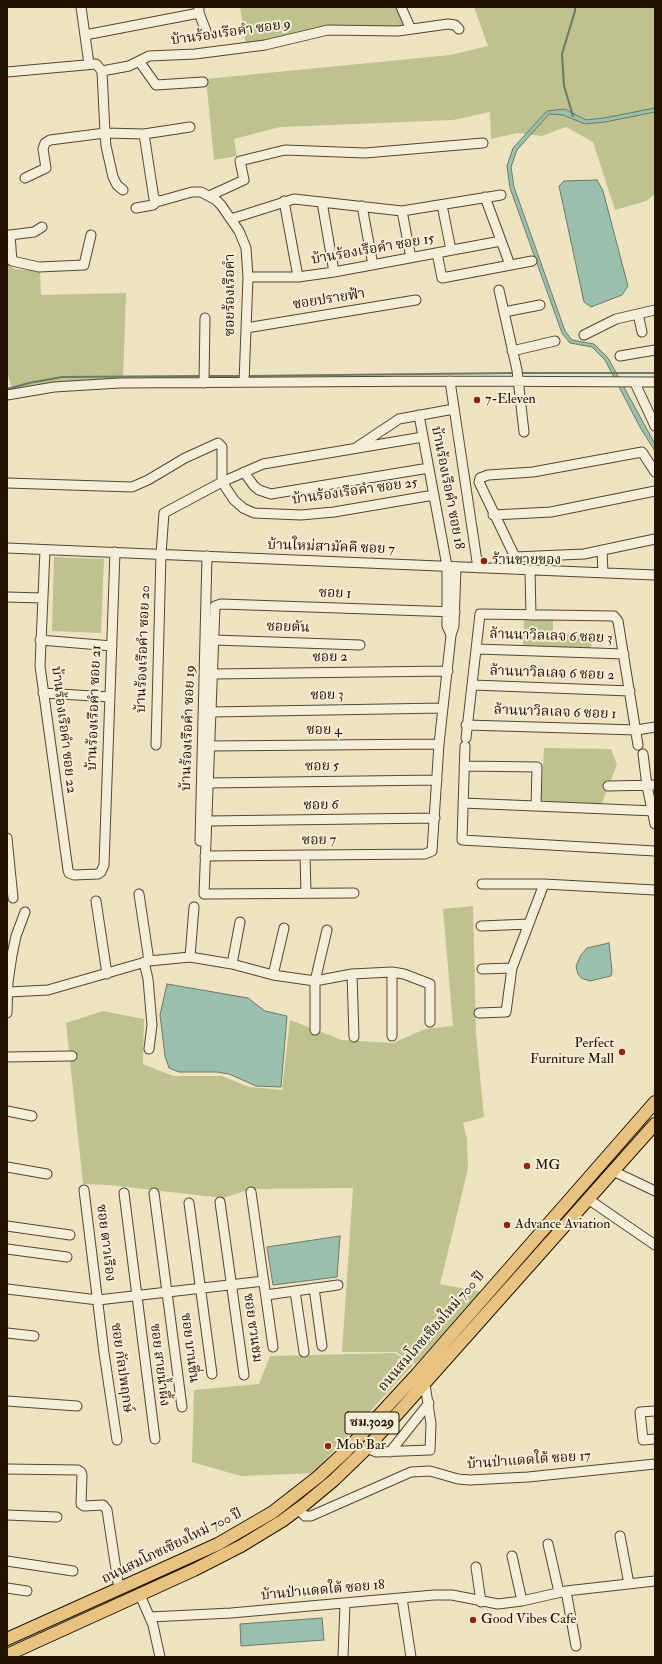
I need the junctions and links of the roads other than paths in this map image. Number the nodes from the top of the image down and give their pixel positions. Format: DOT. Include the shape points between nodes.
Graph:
graph roads {
  1 [pos="81,7"];
  2 [pos="401,7"];
  3 [pos="199,10"];
  4 [pos="409,25"];
  5 [pos="459,29"];
  6 [pos="206,31"];
  7 [pos="85,35"];
  8 [pos="139,61"];
  9 [pos="90,64"];
  10 [pos="101,69"];
  11 [pos="7,72"];
  12 [pos="203,82"];
  13 [pos="190,127"];
  14 [pos="105,133"];
  15 [pos="144,134"];
  16 [pos="483,143"];
  17 [pos="25,178"];
  18 [pos="123,190"];
  19 [pos="501,195"];
  20 [pos="209,196"];
  21 [pos="486,197"];
  22 [pos="157,201"];
  23 [pos="284,201"];
  24 [pos="322,202"];
  25 [pos="442,204"];
  26 [pos="362,206"];
  27 [pos="136,208"];
  28 [pos="402,211"];
  29 [pos="231,219"];
  30 [pos="42,227"];
  31 [pos="91,234"];
  32 [pos="8,235"];
  33 [pos="501,241"];
  34 [pos="450,250"];
  35 [pos="437,253"];
  36 [pos="411,258"];
  37 [pos="532,261"];
  38 [pos="373,265"];
  39 [pos="510,265"];
  40 [pos="334,272"];
  41 [pos="248,277"];
  42 [pos="298,277"];
  43 [pos="499,290"];
  44 [pos="416,300"];
  45 [pos="540,305"];
  46 [pos="655,310"];
  47 [pos="504,312"];
  48 [pos="638,314"];
  49 [pos="205,318"];
  50 [pos="246,328"];
  51 [pos="642,332"];
  52 [pos="584,334"];
  53 [pos="555,342"];
  54 [pos="512,350"];
  55 [pos="655,350"];
  56 [pos="620,356"];
  57 [pos="244,377"];
  58 [pos="204,379"];
  59 [pos="450,381"];
  60 [pos="517,382"];
  61 [pos="630,382"];
  62 [pos="655,382"];
  63 [pos="7,395"];
  64 [pos="454,409"];
  65 [pos="419,415"];
  66 [pos="655,426"];
  67 [pos="524,432"];
  68 [pos="423,437"];
  69 [pos="354,449"];
  70 [pos="429,468"];
  71 [pos="244,472"];
  72 [pos="655,472"];
  73 [pos="222,482"];
  74 [pos="7,483"];
  75 [pos="655,491"];
  76 [pos="434,495"];
  77 [pos="494,515"];
  78 [pos="655,540"];
  79 [pos="7,548"];
  80 [pos="44,550"];
  81 [pos="600,551"];
  82 [pos="115,552"];
  83 [pos="161,554"];
  84 [pos="207,556"];
  85 [pos="452,567"];
  86 [pos="478,568"];
  87 [pos="530,570"];
  88 [pos="600,573"];
  89 [pos="654,578"];
  90 [pos="7,598"];
  91 [pos="42,598"];
  92 [pos="451,612"];
  93 [pos="531,615"];
  94 [pos="40,640"];
  95 [pos="214,640"];
  96 [pos="360,645"];
  97 [pos="112,646"];
  98 [pos="477,649"];
  99 [pos="624,654"];
  100 [pos="448,671"];
  101 [pos="212,674"];
  102 [pos="473,685"];
  103 [pos="630,691"];
  104 [pos="43,693"];
  105 [pos="110,698"];
  106 [pos="443,708"];
  107 [pos="211,712"];
  108 [pos="466,725"];
  109 [pos="655,727"];
  110 [pos="639,730"];
  111 [pos="655,733"];
  112 [pos="439,744"];
  113 [pos="156,745"];
  114 [pos="638,745"];
  115 [pos="210,746"];
  116 [pos="643,754"];
  117 [pos="464,766"];
  118 [pos="437,780"];
  119 [pos="208,783"];
  120 [pos="608,786"];
  121 [pos="651,786"];
  122 [pos="463,803"];
  123 [pos="536,806"];
  124 [pos="654,812"];
  125 [pos="435,818"];
  126 [pos="207,821"];
  127 [pos="655,824"];
  128 [pos="7,838"];
  129 [pos="7,842"];
  130 [pos="432,850"];
  131 [pos="655,851"];
  132 [pos="305,855"];
  133 [pos="205,856"];
  134 [pos="104,865"];
  135 [pos="9,875"];
  136 [pos="482,884"];
  137 [pos="544,884"];
  138 [pos="655,890"];
  139 [pos="306,893"];
  140 [pos="354,893"];
  141 [pos="139,894"];
  142 [pos="205,895"];
  143 [pos="13,898"];
  144 [pos="96,902"];
  145 [pos="194,907"];
  146 [pos="25,912"];
  147 [pos="240,922"];
  148 [pos="529,924"];
  149 [pos="481,926"];
  150 [pos="284,928"];
  151 [pos="327,930"];
  152 [pos="190,957"];
  153 [pos="146,961"];
  154 [pos="232,964"];
  155 [pos="512,968"];
  156 [pos="482,969"];
  157 [pos="392,972"];
  158 [pos="106,974"];
  159 [pos="352,974"];
  160 [pos="273,975"];
  161 [pos="315,981"];
  162 [pos="8,985"];
  163 [pos="7,1013"];
  164 [pos="479,1013"];
  165 [pos="430,1022"];
  166 [pos="315,1030"];
  167 [pos="392,1036"];
  168 [pos="354,1037"];
  169 [pos="149,1049"];
  170 [pos="72,1056"];
  171 [pos="7,1057"];
  172 [pos="655,1102"];
  173 [pos="7,1111"];
  174 [pos="32,1116"];
  175 [pos="655,1124"];
  176 [pos="7,1167"];
  177 [pos="613,1171"];
  178 [pos="47,1174"];
  179 [pos="84,1190"];
  180 [pos="655,1191"];
  181 [pos="251,1192"];
  182 [pos="124,1193"];
  183 [pos="154,1193"];
  184 [pos="588,1199"];
  185 [pos="220,1202"];
  186 [pos="189,1203"];
  187 [pos="7,1226"];
  188 [pos="70,1235"];
  189 [pos="655,1245"];
  190 [pos="7,1249"];
  191 [pos="67,1257"];
  192 [pos="264,1280"];
  193 [pos="232,1284"];
  194 [pos="338,1285"];
  195 [pos="200,1288"];
  196 [pos="314,1288"];
  197 [pos="7,1289"];
  198 [pos="295,1291"];
  199 [pos="167,1292"];
  200 [pos="136,1295"];
  201 [pos="266,1295"];
  202 [pos="98,1300"];
  203 [pos="7,1333"];
  204 [pos="34,1336"];
  205 [pos="322,1346"];
  206 [pos="273,1347"];
  207 [pos="304,1352"];
  208 [pos="212,1374"];
  209 [pos="244,1375"];
  210 [pos="426,1384"];
  211 [pos="7,1401"];
  212 [pos="429,1402"];
  213 [pos="77,1406"];
  214 [pos="182,1407"];
  215 [pos="655,1411"];
  216 [pos="154,1439"];
  217 [pos="655,1439"];
  218 [pos="117,1440"];
  219 [pos="367,1448"];
  220 [pos="390,1452"];
  221 [pos="655,1464"];
  222 [pos="7,1469"];
  223 [pos="298,1509"];
  224 [pos="7,1515"];
  225 [pos="57,1517"];
  226 [pos="620,1536"];
  227 [pos="548,1544"];
  228 [pos="512,1556"];
  229 [pos="7,1561"];
  230 [pos="476,1567"];
  231 [pos="73,1571"];
  232 [pos="655,1581"];
  233 [pos="629,1584"];
  234 [pos="7,1588"];
  235 [pos="119,1589"];
  236 [pos="27,1591"];
  237 [pos="562,1592"];
  238 [pos="140,1595"];
  239 [pos="402,1598"];
  240 [pos="522,1601"];
  241 [pos="481,1602"];
  242 [pos="344,1604"];
  243 [pos="150,1617"];
  244 [pos="7,1639"];
  245 [pos="576,1646"];
  246 [pos="7,1655"];
  247 [pos="160,1657"];
  248 [pos="343,1657"];
  249 [pos="410,1657"];
  1 -- 7 [label="street"];
  2 -- 4 [label="street"];
  3 -- 6 [label="street"];
  3 -- 7 [label="street"];
  5 -- 8 [label="street, บ้านร้องเรือคำ ซอย 9" via="448,24 398,31 328,30 265,45 195,54 149,56"];
  7 -- 9 [label="street"];
  8 -- 10 [label="street, บ้านร้องเรือคำ ซอย 9" via="129,66"];
  8 -- 12 [label="street" via="156,85"];
  9 -- 10 [label="street" via="96,64"];
  9 -- 11 [label="street"];
  10 -- 14 [label="street"];
  13 -- 15 [label="street"];
  14 -- 15 [label="street"];
  14 -- 17 [label="street" via="50,140 45,143 43,149 45,169"];
  14 -- 18 [label="street" via="113,178"];
  15 -- 22 [label="street" via="154,199"];
  16 -- 20 [label="street" via="365,153 278,151 240,161 244,180"];
  19 -- 21 [label="street"];
  20 -- 22 [label="street, ซอยร้องเรือคำ" via="201,192 192,192"];
  20 -- 29 [label="street, ซอยร้องเรือคำ" via="221,204"];
  21 -- 25 [label="street"];
  21 -- 33 [label="street"];
  22 -- 27 [label="street, ซอยร้องเรือคำ" via="153,205"];
  23 -- 24 [label="street" via="294,199"];
  23 -- 29 [label="street"];
  23 -- 42 [label="street"];
  24 -- 26 [label="street"];
  24 -- 40 [label="street"];
  25 -- 28 [label="street"];
  25 -- 34 [label="street"];
  26 -- 28 [label="street"];
  26 -- 38 [label="street"];
  28 -- 36 [label="street"];
  29 -- 41 [label="street, ซอยร้องเรือคำ" via="246,248"];
  30 -- 32 [label="street" via="34,232"];
  31 -- 32 [label="street" via="84,265 39,267 12,261"];
  33 -- 34 [label="street, บ้านร้องเรือคำ ซอย 15"];
  33 -- 39 [label="street"];
  34 -- 35 [label="street, บ้านร้องเรือคำ ซอย 15"];
  35 -- 36 [label="street, บ้านร้องเรือคำ ซอย 15"];
  35 -- 39 [label="street" via="442,278"];
  36 -- 38 [label="street, บ้านร้องเรือคำ ซอย 15"];
  37 -- 39 [label="street"];
  38 -- 40 [label="street, บ้านร้องเรือคำ ซอย 15"];
  40 -- 42 [label="street, บ้านร้องเรือคำ ซอย 15"];
  41 -- 42 [label="street, บ้านร้องเรือคำ ซอย 15"];
  41 -- 50 [label="street, ซอยร้องเรือคำ"];
  43 -- 47 [label="street"];
  44 -- 50 [label="street, ซอยปรายฟ้า"];
  45 -- 47 [label="street"];
  46 -- 48 [label="street"];
  47 -- 54 [label="street"];
  48 -- 51 [label="street"];
  48 -- 52 [label="street" via="616,319"];
  49 -- 58 [label="street"];
  50 -- 57 [label="street, ซอยร้องเรือคำ"];
  53 -- 54 [label="street"];
  54 -- 60 [label="street"];
  55 -- 56 [label="street"];
  57 -- 58 [label="street"];
  57 -- 59 [label="street"];
  58 -- 63 [label="street" via="54,387"];
  59 -- 60 [label="street"];
  59 -- 64 [label="street"];
  60 -- 61 [label="street"];
  60 -- 67 [label="street"];
  61 -- 62 [label="street"];
  61 -- 66 [label="street"];
  64 -- 65 [label="street"];
  64 -- 86 [label="street"];
  65 -- 68 [label="street, บ้านร้องเรือคำ ซอย 18"];
  65 -- 69 [label="street" via="399,419"];
  68 -- 69 [label="street"];
  68 -- 70 [label="street, บ้านร้องเรือคำ ซอย 18"];
  69 -- 71 [label="street" via="263,464"];
  70 -- 71 [label="street" via="271,494 259,490"];
  70 -- 76 [label="street, บ้านร้องเรือคำ ซอย 18"];
  71 -- 73 [label="street"];
  72 -- 77 [label="street" via="642,452 533,472 483,476 480,478 480,486"];
  73 -- 74 [label="street" via="222,447 218,443 132,487"];
  73 -- 76 [label="street, บ้านร้องเรือคำ ซอย 25" via="243,508 254,513 267,514 301,515 334,512"];
  73 -- 83 [label="street, บ้านร้องเรือคำ ซอย 20" via="164,513"];
  75 -- 77 [label="street" via="551,512"];
  76 -- 85 [label="street, บ้านร้องเรือคำ ซอย 18"];
  77 -- 81 [label="street" via="515,558"];
  78 -- 81 [label="street"];
  79 -- 80 [label="street, บ้านใหม่สามัคคี ซอย 7"];
  80 -- 82 [label="street, บ้านใหม่สามัคคี ซอย 7"];
  80 -- 91 [label="street, บ้านร้องเรือคำ ซอย 22"];
  81 -- 88 [label="street"];
  82 -- 83 [label="street, บ้านใหม่สามัคคี ซอย 7"];
  82 -- 97 [label="street, บ้านร้องเรือคำ ซอย 21"];
  83 -- 84 [label="street, บ้านใหม่สามัคคี ซอย 7"];
  83 -- 113 [label="street, บ้านร้องเรือคำ ซอย 20"];
  84 -- 85 [label="street, บ้านใหม่สามัคคี ซอย 7"];
  84 -- 142 [label="street, บ้านร้องเรือคำ ซอย 19" via="198,891"];
  85 -- 86 [label="street, บ้านใหม่สามัคคี ซอย 7"];
  85 -- 92 [label="street, บ้านร้องเรือคำ ซอย 18"];
  86 -- 87 [label="street, บ้านใหม่สามัคคี ซอย 7"];
  87 -- 88 [label="street, บ้านใหม่สามัคคี ซอย 7"];
  87 -- 93 [label="street"];
  88 -- 89 [label="street, บ้านใหม่สามัคคี ซอย 7"];
  90 -- 91 [label="street"];
  91 -- 94 [label="street, บ้านร้องเรือคำ ซอย 22"];
  92 -- 95 [label="street, ซอย 1" via="221,604 215,606"];
  92 -- 100 [label="street, บ้านร้องเรือคำ ซอย 18" via="454,626"];
  93 -- 98 [label="street" via="483,613 479,616"];
  93 -- 99 [label="street" via="614,616 618,620"];
  94 -- 97 [label="street"];
  94 -- 104 [label="street, บ้านร้องเรือคำ ซอย 22"];
  95 -- 96 [label="street, ซอยตัน"];
  95 -- 101 [label="street"];
  97 -- 105 [label="street, บ้านร้องเรือคำ ซอย 21"];
  98 -- 99 [label="street, ล้านนาวิลเลจ 6 ซอย 3"];
  98 -- 102 [label="street"];
  99 -- 103 [label="street"];
  100 -- 101 [label="street, ซอย 2"];
  100 -- 106 [label="street, บ้านร้องเรือคำ ซอย 18"];
  101 -- 107 [label="street"];
  102 -- 103 [label="street, ล้านนาวิลเลจ 6 ซอย 2"];
  102 -- 108 [label="street"];
  103 -- 110 [label="street"];
  104 -- 105 [label="street"];
  104 -- 134 [label="street, บ้านร้องเรือคำ ซอย 22" via="68,870 71,874 98,874"];
  105 -- 134 [label="street, บ้านร้องเรือคำ ซอย 21"];
  106 -- 107 [label="street, ซอย 3"];
  106 -- 112 [label="street, บ้านร้องเรือคำ ซอย 18"];
  107 -- 115 [label="street"];
  108 -- 110 [label="street, ล้านนาวิลเลจ 6 ซอย 1"];
  108 -- 117 [label="street"];
  109 -- 110 [label="street"];
  110 -- 111 [label="street"];
  110 -- 114 [label="street"];
  112 -- 115 [label="street, ซอย 4"];
  112 -- 118 [label="street, บ้านร้องเรือคำ ซอย 18"];
  115 -- 119 [label="street"];
  116 -- 121 [label="street"];
  117 -- 122 [label="street"];
  117 -- 123 [label="street" via="537,767"];
  118 -- 119 [label="street, ซอย 5"];
  118 -- 125 [label="street, บ้านร้องเรือคำ ซอย 18"];
  119 -- 126 [label="street"];
  120 -- 121 [label="street"];
  121 -- 124 [label="street"];
  122 -- 123 [label="street"];
  122 -- 131 [label="street" via="462,840"];
  123 -- 124 [label="street"];
  124 -- 127 [label="street"];
  125 -- 126 [label="street, ซอย 6"];
  125 -- 130 [label="street, บ้านร้องเรือคำ ซอย 18"];
  126 -- 133 [label="street"];
  128 -- 129 [label="street"];
  129 -- 135 [label="street"];
  130 -- 132 [label="street, ซอย 7" via="425,854"];
  132 -- 133 [label="street, ซอย 7"];
  132 -- 139 [label="street"];
  133 -- 142 [label="street"];
  135 -- 143 [label="street"];
  136 -- 137 [label="street"];
  137 -- 138 [label="street"];
  137 -- 148 [label="street"];
  139 -- 140 [label="street"];
  139 -- 142 [label="street"];
  141 -- 153 [label="street"];
  144 -- 158 [label="street"];
  145 -- 152 [label="street"];
  146 -- 162 [label="street" via="16,936"];
  147 -- 154 [label="street"];
  148 -- 149 [label="street"];
  148 -- 155 [label="street"];
  150 -- 160 [label="street"];
  151 -- 161 [label="street"];
  152 -- 153 [label="street"];
  152 -- 154 [label="street"];
  153 -- 158 [label="street"];
  153 -- 169 [label="street" via="152,1025"];
  154 -- 160 [label="street"];
  155 -- 156 [label="street"];
  155 -- 164 [label="street" via="506,1012"];
  157 -- 159 [label="street"];
  157 -- 165 [label="street" via="430,984"];
  157 -- 167 [label="street"];
  158 -- 162 [label="street" via="48,990"];
  159 -- 161 [label="street"];
  159 -- 168 [label="street"];
  160 -- 161 [label="street"];
  161 -- 166 [label="street"];
  162 -- 163 [label="street"];
  170 -- 171 [label="street"];
  172 -- 235 [label="main road, ถนนสมโภชเชียงใหม่ 700 ปี / ชม.3029" via="417,1374 346,1451 319,1476 254,1524 218,1544"];
  173 -- 174 [label="street"];
  175 -- 177 [label="main road, ถนนสมโภชเชียงใหม่ 700 ปี / ชม.3029"];
  176 -- 178 [label="street"];
  177 -- 180 [label="street"];
  177 -- 184 [label="main road, ถนนสมโภชเชียงใหม่ 700 ปี / ชม.3029"];
  179 -- 202 [label="street, ซอย ดาวเรือง"];
  181 -- 192 [label="street"];
  182 -- 200 [label="street, ซอย สายน้ำผึ้ง"];
  183 -- 199 [label="street, ซอย บานชื่น"];
  184 -- 189 [label="street"];
  184 -- 210 [label="main road, ถนนสมโภชเชียงใหม่ 700 ปี / ชม.3029"];
  185 -- 193 [label="street, ซอย ชวนชม"];
  186 -- 195 [label="street"];
  187 -- 188 [label="street"];
  190 -- 191 [label="street"];
  192 -- 193 [label="street"];
  192 -- 201 [label="street"];
  193 -- 195 [label="street"];
  193 -- 209 [label="street, ซอย ชวนชม"];
  194 -- 196 [label="street"];
  195 -- 199 [label="street"];
  195 -- 208 [label="street"];
  196 -- 198 [label="street"];
  196 -- 205 [label="street"];
  197 -- 202 [label="street"];
  198 -- 201 [label="street"];
  198 -- 207 [label="street"];
  199 -- 200 [label="street"];
  199 -- 214 [label="street, ซอย บานชื่น"];
  200 -- 202 [label="street"];
  200 -- 216 [label="street, ซอย สายน้ำผึ้ง"];
  201 -- 206 [label="street"];
  202 -- 218 [label="street, ซอย กัลปพฤกษ์"];
  203 -- 204 [label="street"];
  210 -- 212 [label="street"];
  210 -- 219 [label="main road, ถนนสมโภชเชียงใหม่ 700 ปี / ชม.3029"];
  211 -- 213 [label="street"];
  212 -- 220 [label="street"];
  212 -- 220 [label="street" via="430,1450"];
  215 -- 217 [label="street" via="640,1412 643,1440"];
  219 -- 220 [label="street" via="376,1452"];
  219 -- 223 [label="main road, ถนนสมโภชเชียงใหม่ 700 ปี / ชม.3029" via="334,1480"];
  221 -- 223 [label="street, บ้านป่าแดดใต้ ซอย 17" via="528,1477 470,1480 430,1471 411,1472 311,1516 306,1516"];
  222 -- 235 [label="street" via="81,1472 81,1504 103,1505 107,1510"];
  223 -- 238 [label="main road, ถนนสมโภชเชียงใหม่ 700 ปี / ชม.3029" via="241,1546"];
  224 -- 225 [label="street"];
  226 -- 233 [label="street"];
  227 -- 237 [label="street"];
  228 -- 240 [label="street"];
  229 -- 231 [label="street"];
  230 -- 241 [label="street"];
  232 -- 233 [label="street, บ้านป่าแดดใต้ ซอย 18"];
  233 -- 237 [label="street, บ้านป่าแดดใต้ ซอย 18"];
  234 -- 236 [label="street"];
  235 -- 244 [label="main road, ถนนสมโภชเชียงใหม่ 700 ปี / ชม.3029"];
  237 -- 240 [label="street, บ้านป่าแดดใต้ ซอย 18"];
  237 -- 245 [label="street"];
  238 -- 243 [label="street"];
  238 -- 246 [label="main road, ถนนสมโภชเชียงใหม่ 700 ปี / ชม.3029"];
  239 -- 241 [label="street, บ้านป่าแดดใต้ ซอย 18" via="452,1595"];
  239 -- 242 [label="street, บ้านป่าแดดใต้ ซอย 18"];
  239 -- 249 [label="street"];
  240 -- 241 [label="street, บ้านป่าแดดใต้ ซอย 18" via="498,1604"];
  242 -- 243 [label="street, บ้านป่าแดดใต้ ซอย 18"];
  242 -- 248 [label="street"];
  243 -- 247 [label="street"];
}
